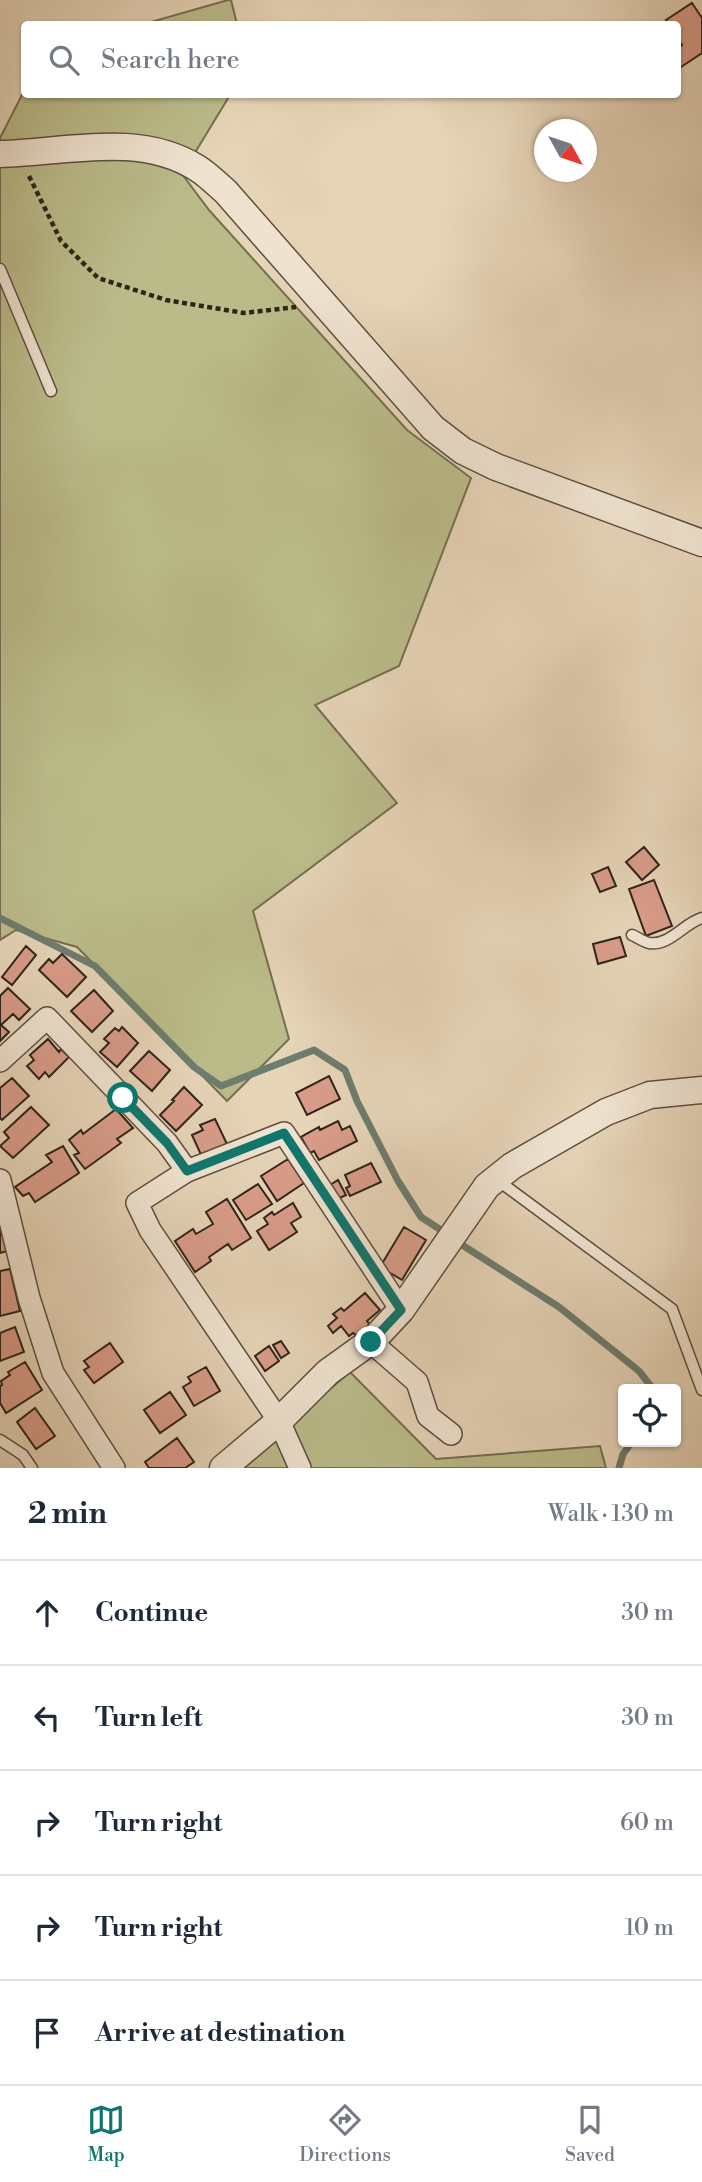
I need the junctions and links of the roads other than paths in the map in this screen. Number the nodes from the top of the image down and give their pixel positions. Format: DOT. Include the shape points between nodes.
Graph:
graph roads {
  1 [pos="9,154"];
  2 [pos="0,269"];
  3 [pos="51,391"];
  4 [pos="702,543"];
  5 [pos="702,918"];
  6 [pos="632,935"];
  7 [pos="0,1061"];
  8 [pos="702,1090"];
  9 [pos="187,1171"];
  10 [pos="496,1179"];
  11 [pos="0,1180"];
  12 [pos="401,1310"];
  13 [pos="371,1342"];
  14 [pos="702,1390"];
  15 [pos="279,1421"];
  16 [pos="451,1434"];
  17 [pos="0,1440"];
  18 [pos="32,1468"];
  19 [pos="114,1468"];
  20 [pos="223,1468"];
  21 [pos="300,1468"];
  1 -- 4 [label="street" via="119,146 154,151 198,168 226,192 433,428 463,451"];
  2 -- 3 [label="lane"];
  5 -- 6 [label="lane" via="670,939 650,943"];
  7 -- 9 [label="street" via="47,1018 167,1143"];
  8 -- 10 [label="street" via="650,1095 606,1112"];
  9 -- 12 [label="street" via="284,1133"];
  9 -- 15 [label="street" via="137,1203 150,1230"];
  10 -- 12 [label="street"];
  10 -- 14 [label="lane" via="672,1309"];
  11 -- 19 [label="street" via="53,1373"];
  12 -- 13 [label="street"];
  13 -- 15 [label="street" via="328,1373"];
  13 -- 16 [label="street" via="417,1382 428,1416"];
  15 -- 20 [label="street"];
  15 -- 21 [label="street"];
  17 -- 18 [label="lane" via="23,1455"];
}
